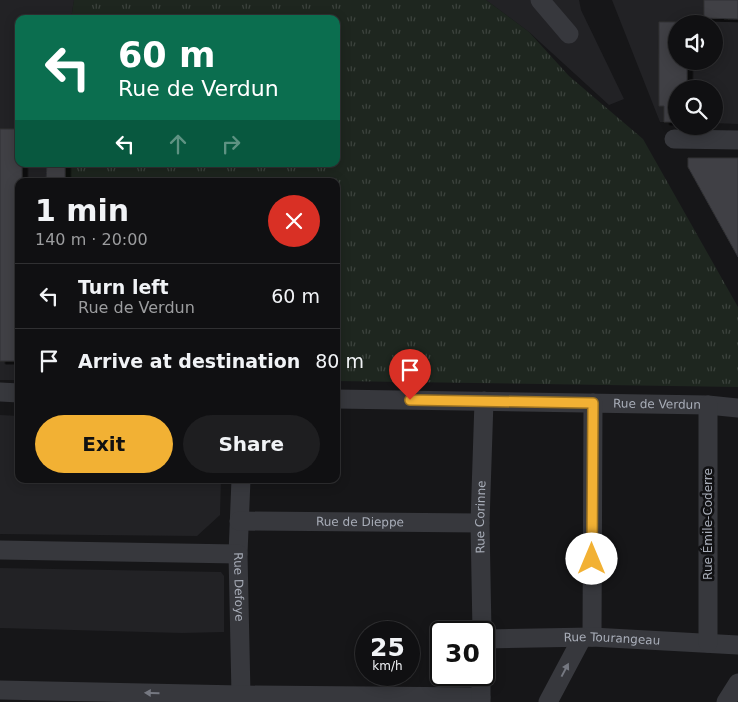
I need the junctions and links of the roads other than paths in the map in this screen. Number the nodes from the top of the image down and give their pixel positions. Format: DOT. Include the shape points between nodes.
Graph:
graph roads {
  1 [pos="540,0"];
  2 [pos="569,34"];
  3 [pos="674,140"];
  4 [pos="738,140"];
  5 [pos="0,392"];
  6 [pos="15,393"];
  7 [pos="340,399"];
  8 [pos="484,401"];
  9 [pos="593,403"];
  10 [pos="708,405"];
  11 [pos="738,408"];
  12 [pos="241,483"];
  13 [pos="240,521"];
  14 [pos="480,523"];
  15 [pos="0,550"];
  16 [pos="238,554"];
  17 [pos="482,621"];
  18 [pos="587,638"];
  19 [pos="495,639"];
  20 [pos="708,643"];
  21 [pos="738,645"];
  22 [pos="738,683"];
  23 [pos="481,686"];
  24 [pos="0,690"];
  25 [pos="242,695"];
  26 [pos="481,700"];
  27 [pos="548,702"];
  28 [pos="726,702"];
  1 -- 2 [label="street"];
  3 -- 4 [label="street"];
  5 -- 6 [label="street"];
  7 -- 8 [label="street, Rue de Verdun"];
  8 -- 9 [label="street, Rue de Verdun"];
  8 -- 14 [label="street, Rue Corinne"];
  9 -- 10 [label="street, Rue de Verdun"];
  9 -- 18 [label="street"];
  10 -- 11 [label="street, Rue de Verdun"];
  10 -- 20 [label="street, Rue Émile-Coderre"];
  12 -- 13 [label="street, Rue Defoye"];
  13 -- 14 [label="street, Rue de Dieppe"];
  13 -- 16 [label="street, Rue Defoye"];
  14 -- 17 [label="street, Rue Corinne"];
  15 -- 16 [label="street"];
  16 -- 25 [label="street, Rue Defoye"];
  18 -- 19 [label="street, Rue Tourangeau"];
  18 -- 20 [label="street, Rue Tourangeau"];
  27 -- 18 [label="street, one-way"];
  20 -- 21 [label="street, Rue Tourangeau"];
  22 -- 28 [label="street"];
  23 -- 26 [label="street"];
  25 -- 24 [label="street, one-way"];
  25 -- 26 [label="street"];
}
